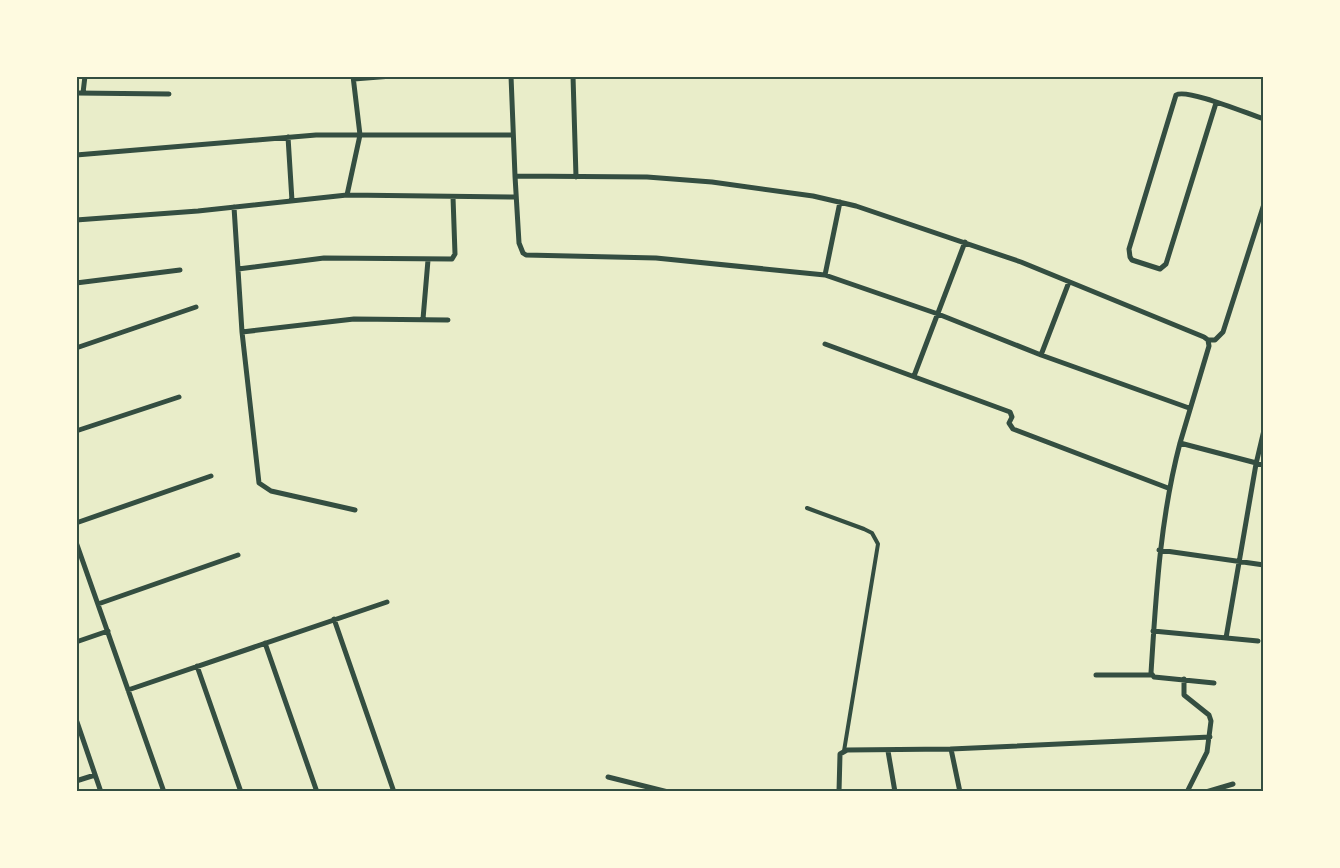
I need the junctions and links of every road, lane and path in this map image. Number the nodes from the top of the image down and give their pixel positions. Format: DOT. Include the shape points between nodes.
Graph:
graph roads {
  1 [pos="85,76"];
  2 [pos="392,76"];
  3 [pos="511,76"];
  4 [pos="573,76"];
  5 [pos="354,78"];
  6 [pos="76,93"];
  7 [pos="83,93"];
  8 [pos="169,94"];
  9 [pos="1216,103"];
  10 [pos="1264,119"];
  11 [pos="360,135"];
  12 [pos="513,135"];
  13 [pos="288,137"];
  14 [pos="76,155"];
  15 [pos="515,176"];
  16 [pos="576,177"];
  17 [pos="347,195"];
  18 [pos="454,197"];
  19 [pos="516,197"];
  20 [pos="292,202"];
  21 [pos="840,202"];
  22 [pos="1264,204"];
  23 [pos="234,207"];
  24 [pos="76,220"];
  25 [pos="965,242"];
  26 [pos="428,260"];
  27 [pos="238,268"];
  28 [pos="180,270"];
  29 [pos="825,275"];
  30 [pos="1069,282"];
  31 [pos="76,283"];
  32 [pos="196,306"];
  33 [pos="938,314"];
  34 [pos="423,319"];
  35 [pos="448,320"];
  36 [pos="242,332"];
  37 [pos="1208,340"];
  38 [pos="825,344"];
  39 [pos="76,348"];
  40 [pos="1041,355"];
  41 [pos="914,376"];
  42 [pos="179,397"];
  43 [pos="1189,408"];
  44 [pos="1264,430"];
  45 [pos="76,431"];
  46 [pos="1180,443"];
  47 [pos="1256,464"];
  48 [pos="1264,465"];
  49 [pos="211,476"];
  50 [pos="1168,488"];
  51 [pos="807,508"];
  52 [pos="355,510"];
  53 [pos="76,523"];
  54 [pos="76,542"];
  55 [pos="1159,550"];
  56 [pos="238,554"];
  57 [pos="1239,563"];
  58 [pos="1264,565"];
  59 [pos="387,602"];
  60 [pos="98,604"];
  61 [pos="334,619"];
  62 [pos="108,631"];
  63 [pos="1153,631"];
  64 [pos="1226,638"];
  65 [pos="1258,641"];
  66 [pos="76,642"];
  67 [pos="265,642"];
  68 [pos="197,666"];
  69 [pos="1096,674"];
  70 [pos="1151,675"];
  71 [pos="1184,679"];
  72 [pos="1214,683"];
  73 [pos="128,690"];
  74 [pos="76,719"];
  75 [pos="1210,737"];
  76 [pos="951,749"];
  77 [pos="844,751"];
  78 [pos="888,751"];
  79 [pos="95,775"];
  80 [pos="608,777"];
  81 [pos="76,781"];
  82 [pos="1233,784"];
  83 [pos="641,785"];
  84 [pos="101,792"];
  85 [pos="164,792"];
  86 [pos="241,792"];
  87 [pos="317,792"];
  88 [pos="394,792"];
  89 [pos="643,792"];
  90 [pos="668,792"];
  91 [pos="839,792"];
  92 [pos="896,792"];
  93 [pos="960,792"];
  94 [pos="1187,792"];
  95 [pos="1206,792"];
  1 -- 7 [label="street"];
  2 -- 5 [label="street"];
  3 -- 12 [label="street"];
  4 -- 16 [label="street"];
  5 -- 11 [label="street"];
  6 -- 7 [label="street"];
  7 -- 8 [label="street"];
  9 -- 9 [label="street" via="1185,93 1176,95 1129,249 1132,260 1160,269 1166,264"];
  9 -- 10 [label="street"];
  11 -- 12 [label="street"];
  11 -- 13 [label="street"];
  11 -- 17 [label="street"];
  12 -- 15 [label="street"];
  13 -- 14 [label="street"];
  13 -- 20 [label="street"];
  15 -- 16 [label="street"];
  15 -- 19 [label="street"];
  16 -- 21 [label="street" via="647,177 712,182"];
  17 -- 18 [label="street"];
  17 -- 20 [label="street"];
  18 -- 19 [label="street"];
  18 -- 26 [label="street" via="454,258"];
  19 -- 29 [label="street" via="518,243 526,255 656,258"];
  20 -- 23 [label="street"];
  21 -- 25 [label="street"];
  21 -- 29 [label="street"];
  22 -- 37 [label="street" via="1223,332 1215,340"];
  23 -- 24 [label="street"];
  23 -- 27 [label="street"];
  25 -- 30 [label="street"];
  25 -- 33 [label="street"];
  26 -- 27 [label="street" via="324,258"];
  26 -- 34 [label="street"];
  27 -- 36 [label="street"];
  28 -- 31 [label="street"];
  29 -- 33 [label="street"];
  30 -- 37 [label="street"];
  30 -- 40 [label="street"];
  32 -- 39 [label="street"];
  33 -- 40 [label="street"];
  33 -- 41 [label="street"];
  34 -- 35 [label="street"];
  34 -- 36 [label="street" via="354,319"];
  36 -- 52 [label="street" via="259,483 271,491"];
  37 -- 43 [label="street" via="1209,346"];
  38 -- 41 [label="street"];
  40 -- 43 [label="street"];
  41 -- 50 [label="street" via="1010,412 1013,429"];
  42 -- 45 [label="street"];
  43 -- 46 [label="street"];
  44 -- 47 [label="street"];
  46 -- 47 [label="street"];
  46 -- 50 [label="street"];
  47 -- 48 [label="street"];
  47 -- 57 [label="street"];
  49 -- 53 [label="street"];
  50 -- 55 [label="street"];
  51 -- 77 [label="lane" via="872,533 878,544"];
  54 -- 60 [label="street"];
  55 -- 57 [label="street"];
  55 -- 63 [label="street"];
  56 -- 60 [label="street"];
  57 -- 58 [label="street"];
  57 -- 64 [label="street"];
  59 -- 61 [label="street"];
  60 -- 62 [label="street"];
  61 -- 67 [label="street"];
  61 -- 88 [label="street"];
  62 -- 66 [label="street"];
  62 -- 73 [label="street"];
  63 -- 64 [label="street"];
  63 -- 70 [label="street"];
  64 -- 65 [label="street"];
  67 -- 68 [label="street"];
  67 -- 87 [label="street"];
  68 -- 73 [label="street"];
  68 -- 86 [label="street"];
  69 -- 70 [label="street"];
  70 -- 71 [label="street"];
  71 -- 72 [label="street"];
  71 -- 75 [label="street" via="1184,695 1209,715"];
  73 -- 85 [label="street"];
  74 -- 79 [label="street"];
  75 -- 76 [label="street"];
  75 -- 94 [label="street" via="1202,764"];
  76 -- 78 [label="street"];
  76 -- 93 [label="street"];
  77 -- 78 [label="street"];
  77 -- 91 [label="street" via="840,754"];
  78 -- 92 [label="street"];
  79 -- 81 [label="street"];
  79 -- 84 [label="street"];
  80 -- 83 [label="street"];
  82 -- 95 [label="street"];
  83 -- 89 [label="street"];
  83 -- 90 [label="street"];
}
